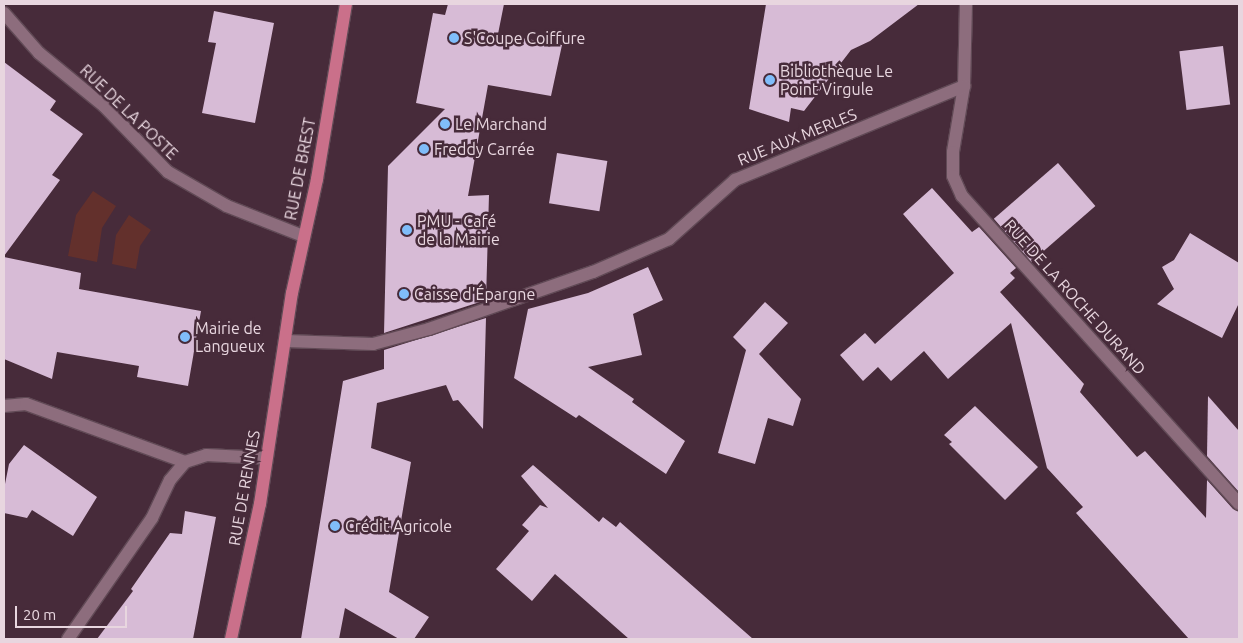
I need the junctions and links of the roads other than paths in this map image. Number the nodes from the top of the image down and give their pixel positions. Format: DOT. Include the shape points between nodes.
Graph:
graph roads {
  1 [pos="346,4"];
  2 [pos="966,4"];
  3 [pos="4,13"];
  4 [pos="964,86"];
  5 [pos="303,236"];
  6 [pos="286,341"];
  7 [pos="4,406"];
  8 [pos="265,458"];
  9 [pos="185,462"];
  10 [pos="1239,504"];
  11 [pos="68,639"];
  12 [pos="231,639"];
  1 -- 5 [label="main road, RUE DE BREST" via="318,179"];
  2 -- 4 [label="street, RUE DE LA ROCHE DURAND"];
  3 -- 5 [label="street, RUE DE LA POSTE" via="39,53 110,112 168,172 227,206"];
  4 -- 6 [label="street, RUE AUX MERLES" via="735,180 669,239 593,272 429,329 373,344"];
  4 -- 10 [label="street, RUE DE LA ROCHE DURAND" via="953,152 953,176 962,196"];
  5 -- 6 [label="main road, RUE DE BREST"];
  6 -- 8 [label="main road, RUE DE RENNES"];
  7 -- 9 [label="street" via="26,404"];
  8 -- 9 [label="street" via="206,455"];
  8 -- 12 [label="main road, RUE DE RENNES" via="260,504"];
  9 -- 11 [label="street" via="170,480 152,518"];
}
